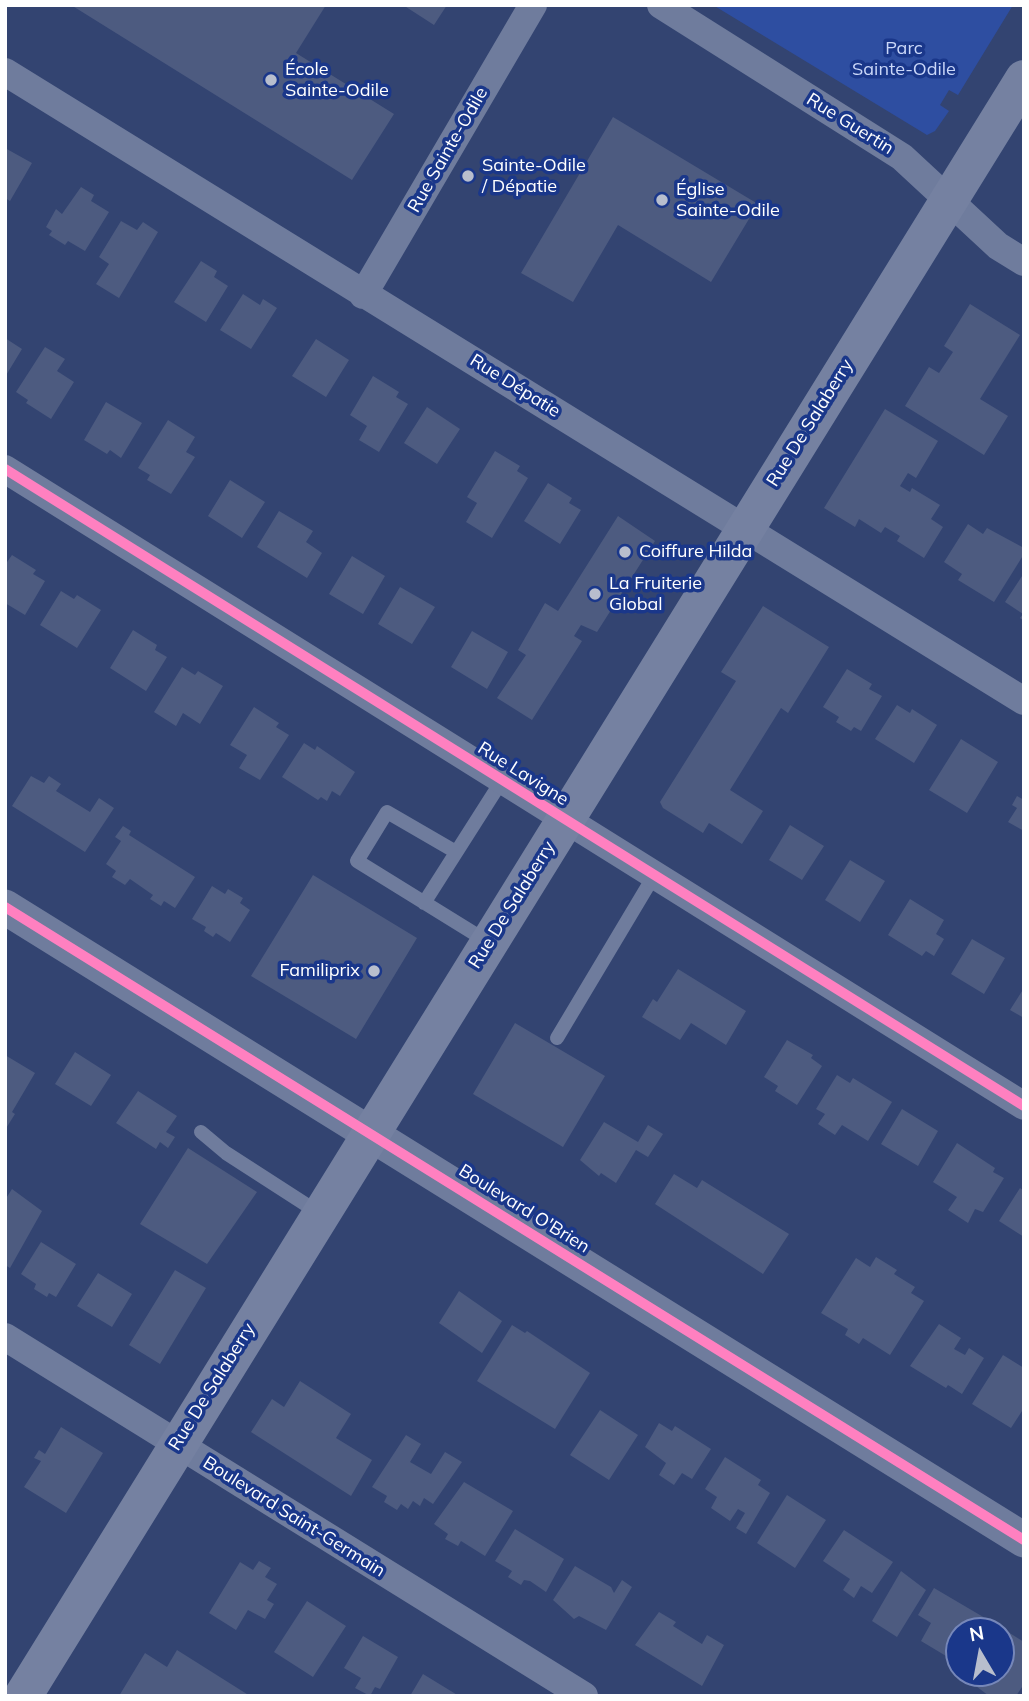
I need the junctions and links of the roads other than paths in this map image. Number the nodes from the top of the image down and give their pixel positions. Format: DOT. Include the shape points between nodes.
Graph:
graph roads {
  1 [pos="533,5"];
  2 [pos="661,5"];
  3 [pos="5,72"];
  4 [pos="1024,79"];
  5 [pos="949,201"];
  6 [pos="1024,262"];
  7 [pos="363,295"];
  8 [pos="5,469"];
  9 [pos="745,528"];
  10 [pos="1024,701"];
  11 [pos="501,782"];
  12 [pos="565,821"];
  13 [pos="456,852"];
  14 [pos="655,874"];
  15 [pos="424,903"];
  16 [pos="5,907"];
  17 [pos="489,943"];
  18 [pos="557,1038"];
  19 [pos="1024,1106"];
  20 [pos="201,1132"];
  21 [pos="370,1135"];
  22 [pos="321,1214"];
  23 [pos="5,1337"];
  24 [pos="176,1444"];
  25 [pos="1024,1540"];
  26 [pos="23,1696"];
  27 [pos="584,1696"];
  1 -- 7 [label="street, Rue Sainte-Odile"];
  2 -- 5 [label="street, Rue Guertin" via="902,157"];
  3 -- 7 [label="street, Rue Dépatie"];
  4 -- 5 [label="main road, Rue De Salaberry"];
  5 -- 6 [label="street, Rue Guertin" via="998,246"];
  5 -- 9 [label="main road, Rue De Salaberry"];
  7 -- 9 [label="street, Rue Dépatie"];
  8 -- 11 [label="street, Rue Lavigne"];
  9 -- 10 [label="street, Rue Dépatie"];
  9 -- 12 [label="main road, Rue De Salaberry"];
  11 -- 12 [label="street, Rue Lavigne"];
  11 -- 13 [label="lane"];
  12 -- 14 [label="street, Rue Lavigne"];
  12 -- 17 [label="main road, Rue De Salaberry"];
  13 -- 15 [label="lane"];
  13 -- 15 [label="lane" via="387,812 356,862"];
  14 -- 18 [label="lane"];
  14 -- 19 [label="street, Rue Lavigne"];
  15 -- 17 [label="lane"];
  16 -- 21 [label="street, Boulevard O'Brien"];
  17 -- 21 [label="main road, Rue De Salaberry"];
  20 -- 22 [label="lane"];
  21 -- 22 [label="main road, Rue De Salaberry"];
  21 -- 25 [label="street, Boulevard O'Brien"];
  22 -- 24 [label="main road, Rue De Salaberry"];
  23 -- 24 [label="street, Boulevard Saint-Germain"];
  24 -- 26 [label="main road, Rue De Salaberry"];
  24 -- 27 [label="street, Boulevard Saint-Germain"];
}
